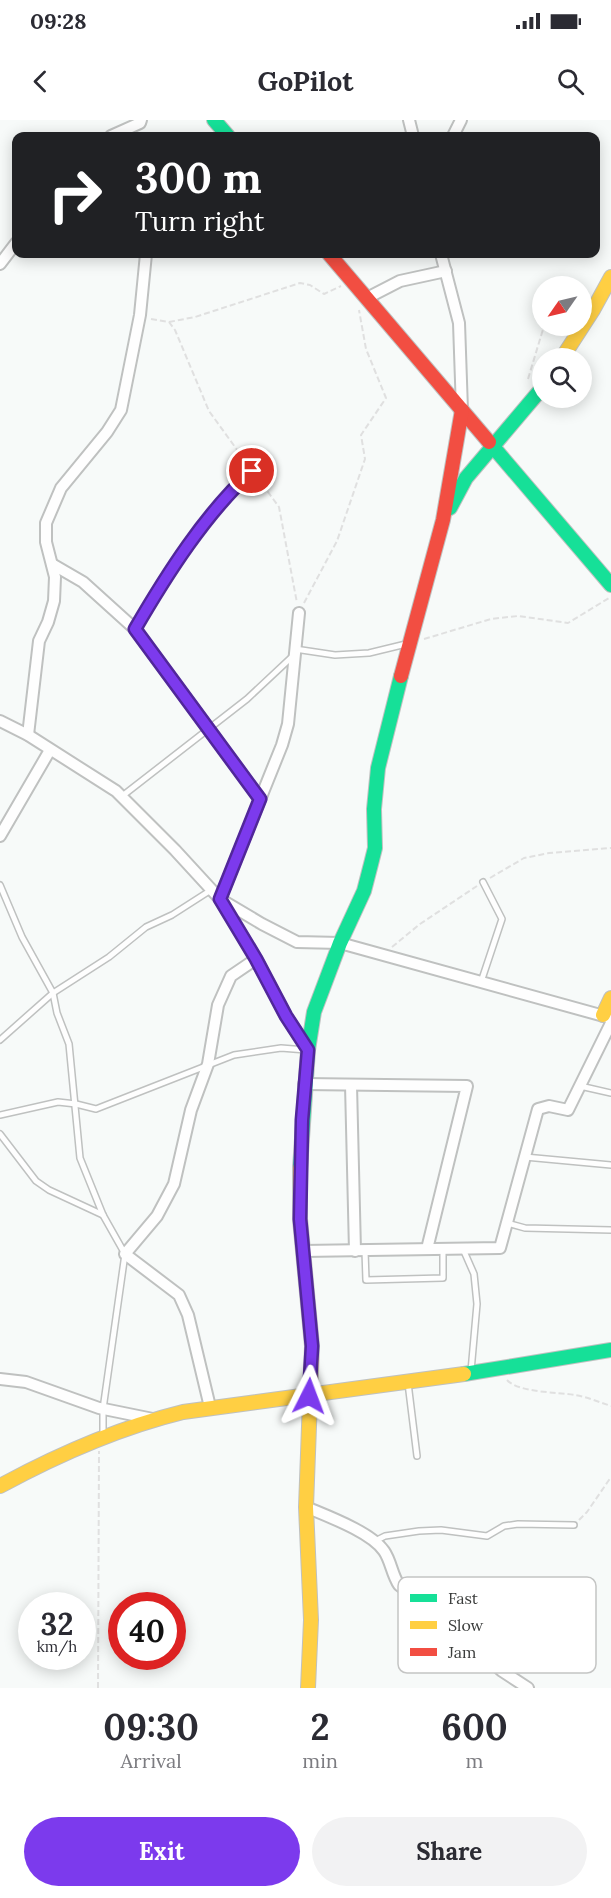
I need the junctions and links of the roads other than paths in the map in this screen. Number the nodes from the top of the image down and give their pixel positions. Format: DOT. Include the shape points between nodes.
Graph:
graph roads {
  1 [pos="214,120"];
  2 [pos="140,121"];
  3 [pos="119,132"];
  4 [pos="224,132"];
  5 [pos="12,248"];
  6 [pos="146,258"];
  7 [pos="332,258"];
  8 [pos="442,258"];
  9 [pos="0,264"];
  10 [pos="446,271"];
  11 [pos="611,277"];
  12 [pos="363,302"];
  13 [pos="568,348"];
  14 [pos="532,400"];
  15 [pos="462,410"];
  16 [pos="494,447"];
  17 [pos="252,471"];
  18 [pos="443,520"];
  19 [pos="52,564"];
  20 [pos="611,585"];
  21 [pos="299,614"];
  22 [pos="135,629"];
  23 [pos="409,643"];
  24 [pos="295,652"];
  25 [pos="0,721"];
  26 [pos="208,729"];
  27 [pos="28,735"];
  28 [pos="50,750"];
  29 [pos="121,797"];
  30 [pos="260,799"];
  31 [pos="0,836"];
  32 [pos="483,882"];
  33 [pos="0,885"];
  34 [pos="211,890"];
  35 [pos="220,899"];
  36 [pos="339,943"];
  37 [pos="256,959"];
  38 [pos="481,982"];
  39 [pos="53,993"];
  40 [pos="611,998"];
  41 [pos="608,1019"];
  42 [pos="0,1040"];
  43 [pos="308,1050"];
  44 [pos="208,1064"];
  45 [pos="304,1084"];
  46 [pos="351,1085"];
  47 [pos="580,1086"];
  48 [pos="611,1093"];
  49 [pos="76,1104"];
  50 [pos="0,1115"];
  51 [pos="0,1134"];
  52 [pos="525,1157"];
  53 [pos="611,1165"];
  54 [pos="103,1215"];
  55 [pos="507,1223"];
  56 [pos="611,1230"];
  57 [pos="427,1249"];
  58 [pos="443,1249"];
  59 [pos="463,1249"];
  60 [pos="303,1251"];
  61 [pos="360,1251"];
  62 [pos="125,1254"];
  63 [pos="611,1350"];
  64 [pos="471,1373"];
  65 [pos="0,1379"];
  66 [pos="408,1382"];
  67 [pos="309,1396"];
  68 [pos="210,1407"];
  69 [pos="103,1409"];
  70 [pos="156,1419"];
  71 [pos="101,1438"];
  72 [pos="417,1456"];
  73 [pos="0,1485"];
  74 [pos="306,1507"];
  75 [pos="574,1525"];
  76 [pos="375,1541"];
  77 [pos="398,1584"];
  78 [pos="505,1673"];
  79 [pos="308,1688"];
  80 [pos="528,1688"];
  1 -- 4 [label="street"];
  2 -- 3 [label="street"];
  5 -- 9 [label="street"];
  6 -- 19 [label="street" via="140,315 120,410 61,488 46,523"];
  7 -- 12 [label="street"];
  8 -- 10 [label="street"];
  10 -- 12 [label="street" via="400,281"];
  10 -- 15 [label="street" via="459,323"];
  11 -- 13 [label="street"];
  12 -- 15 [label="street"];
  14 -- 16 [label="street"];
  15 -- 16 [label="street"];
  15 -- 18 [label="street"];
  16 -- 18 [label="street" via="466,478"];
  16 -- 20 [label="street"];
  17 -- 22 [label="lane" via="238,483 170,569"];
  18 -- 23 [label="street"];
  19 -- 22 [label="street" via="83,582"];
  19 -- 27 [label="street" via="54,601 39,641"];
  21 -- 24 [label="street"];
  22 -- 26 [label="street"];
  23 -- 24 [label="lane" via="369,653"];
  23 -- 36 [label="street" via="378,768 375,848 364,891"];
  24 -- 26 [label="lane" via="247,699"];
  24 -- 30 [label="street" via="288,724"];
  25 -- 27 [label="street"];
  26 -- 29 [label="lane"];
  26 -- 30 [label="street"];
  27 -- 28 [label="street"];
  28 -- 29 [label="street"];
  28 -- 31 [label="street"];
  29 -- 34 [label="street"];
  30 -- 35 [label="street"];
  32 -- 38 [label="lane" via="502,920"];
  33 -- 39 [label="lane" via="22,937"];
  34 -- 35 [label="street"];
  34 -- 39 [label="lane" via="146,927 109,957"];
  35 -- 36 [label="street" via="297,942"];
  35 -- 37 [label="street"];
  36 -- 38 [label="street"];
  36 -- 43 [label="street" via="314,1012"];
  37 -- 43 [label="street"];
  37 -- 44 [label="street" via="231,976 218,1005"];
  38 -- 41 [label="street"];
  39 -- 42 [label="lane"];
  39 -- 49 [label="lane" via="69,1044"];
  40 -- 41 [label="street"];
  41 -- 47 [label="street"];
  43 -- 44 [label="lane" via="281,1048 234,1055"];
  43 -- 45 [label="street"];
  44 -- 49 [label="lane" via="96,1109"];
  44 -- 62 [label="street" via="191,1110 174,1184 157,1216"];
  45 -- 46 [label="street"];
  45 -- 60 [label="street" via="300,1164"];
  46 -- 57 [label="street" via="467,1086"];
  46 -- 61 [label="street"];
  47 -- 48 [label="lane"];
  47 -- 52 [label="street" via="568,1110 549,1106 538,1109"];
  49 -- 50 [label="lane" via="58,1102"];
  49 -- 54 [label="lane" via="80,1158"];
  51 -- 54 [label="lane" via="36,1180"];
  52 -- 53 [label="lane"];
  52 -- 55 [label="street"];
  54 -- 62 [label="lane"];
  55 -- 56 [label="lane" via="525,1228"];
  55 -- 59 [label="street" via="500,1248"];
  57 -- 58 [label="street"];
  57 -- 61 [label="street"];
  58 -- 59 [label="street"];
  58 -- 61 [label="lane" via="443,1278 366,1280"];
  59 -- 64 [label="lane" via="474,1274 477,1304"];
  60 -- 61 [label="street"];
  60 -- 67 [label="street" via="312,1346"];
  62 -- 68 [label="street" via="179,1295 188,1315"];
  62 -- 69 [label="lane"];
  63 -- 64 [label="street"];
  64 -- 66 [label="street"];
  65 -- 69 [label="street" via="26,1382"];
  66 -- 67 [label="street"];
  66 -- 72 [label="lane"];
  67 -- 68 [label="street"];
  67 -- 74 [label="street"];
  68 -- 70 [label="street"];
  69 -- 70 [label="street"];
  69 -- 71 [label="lane"];
  70 -- 71 [label="street"];
  71 -- 73 [label="street" via="76,1446"];
  74 -- 76 [label="street"];
  74 -- 79 [label="street"];
  75 -- 76 [label="lane" via="518,1524 504,1526 487,1536 419,1531"];
  76 -- 77 [label="street" via="385,1551"];
  78 -- 80 [label="street"];
}
